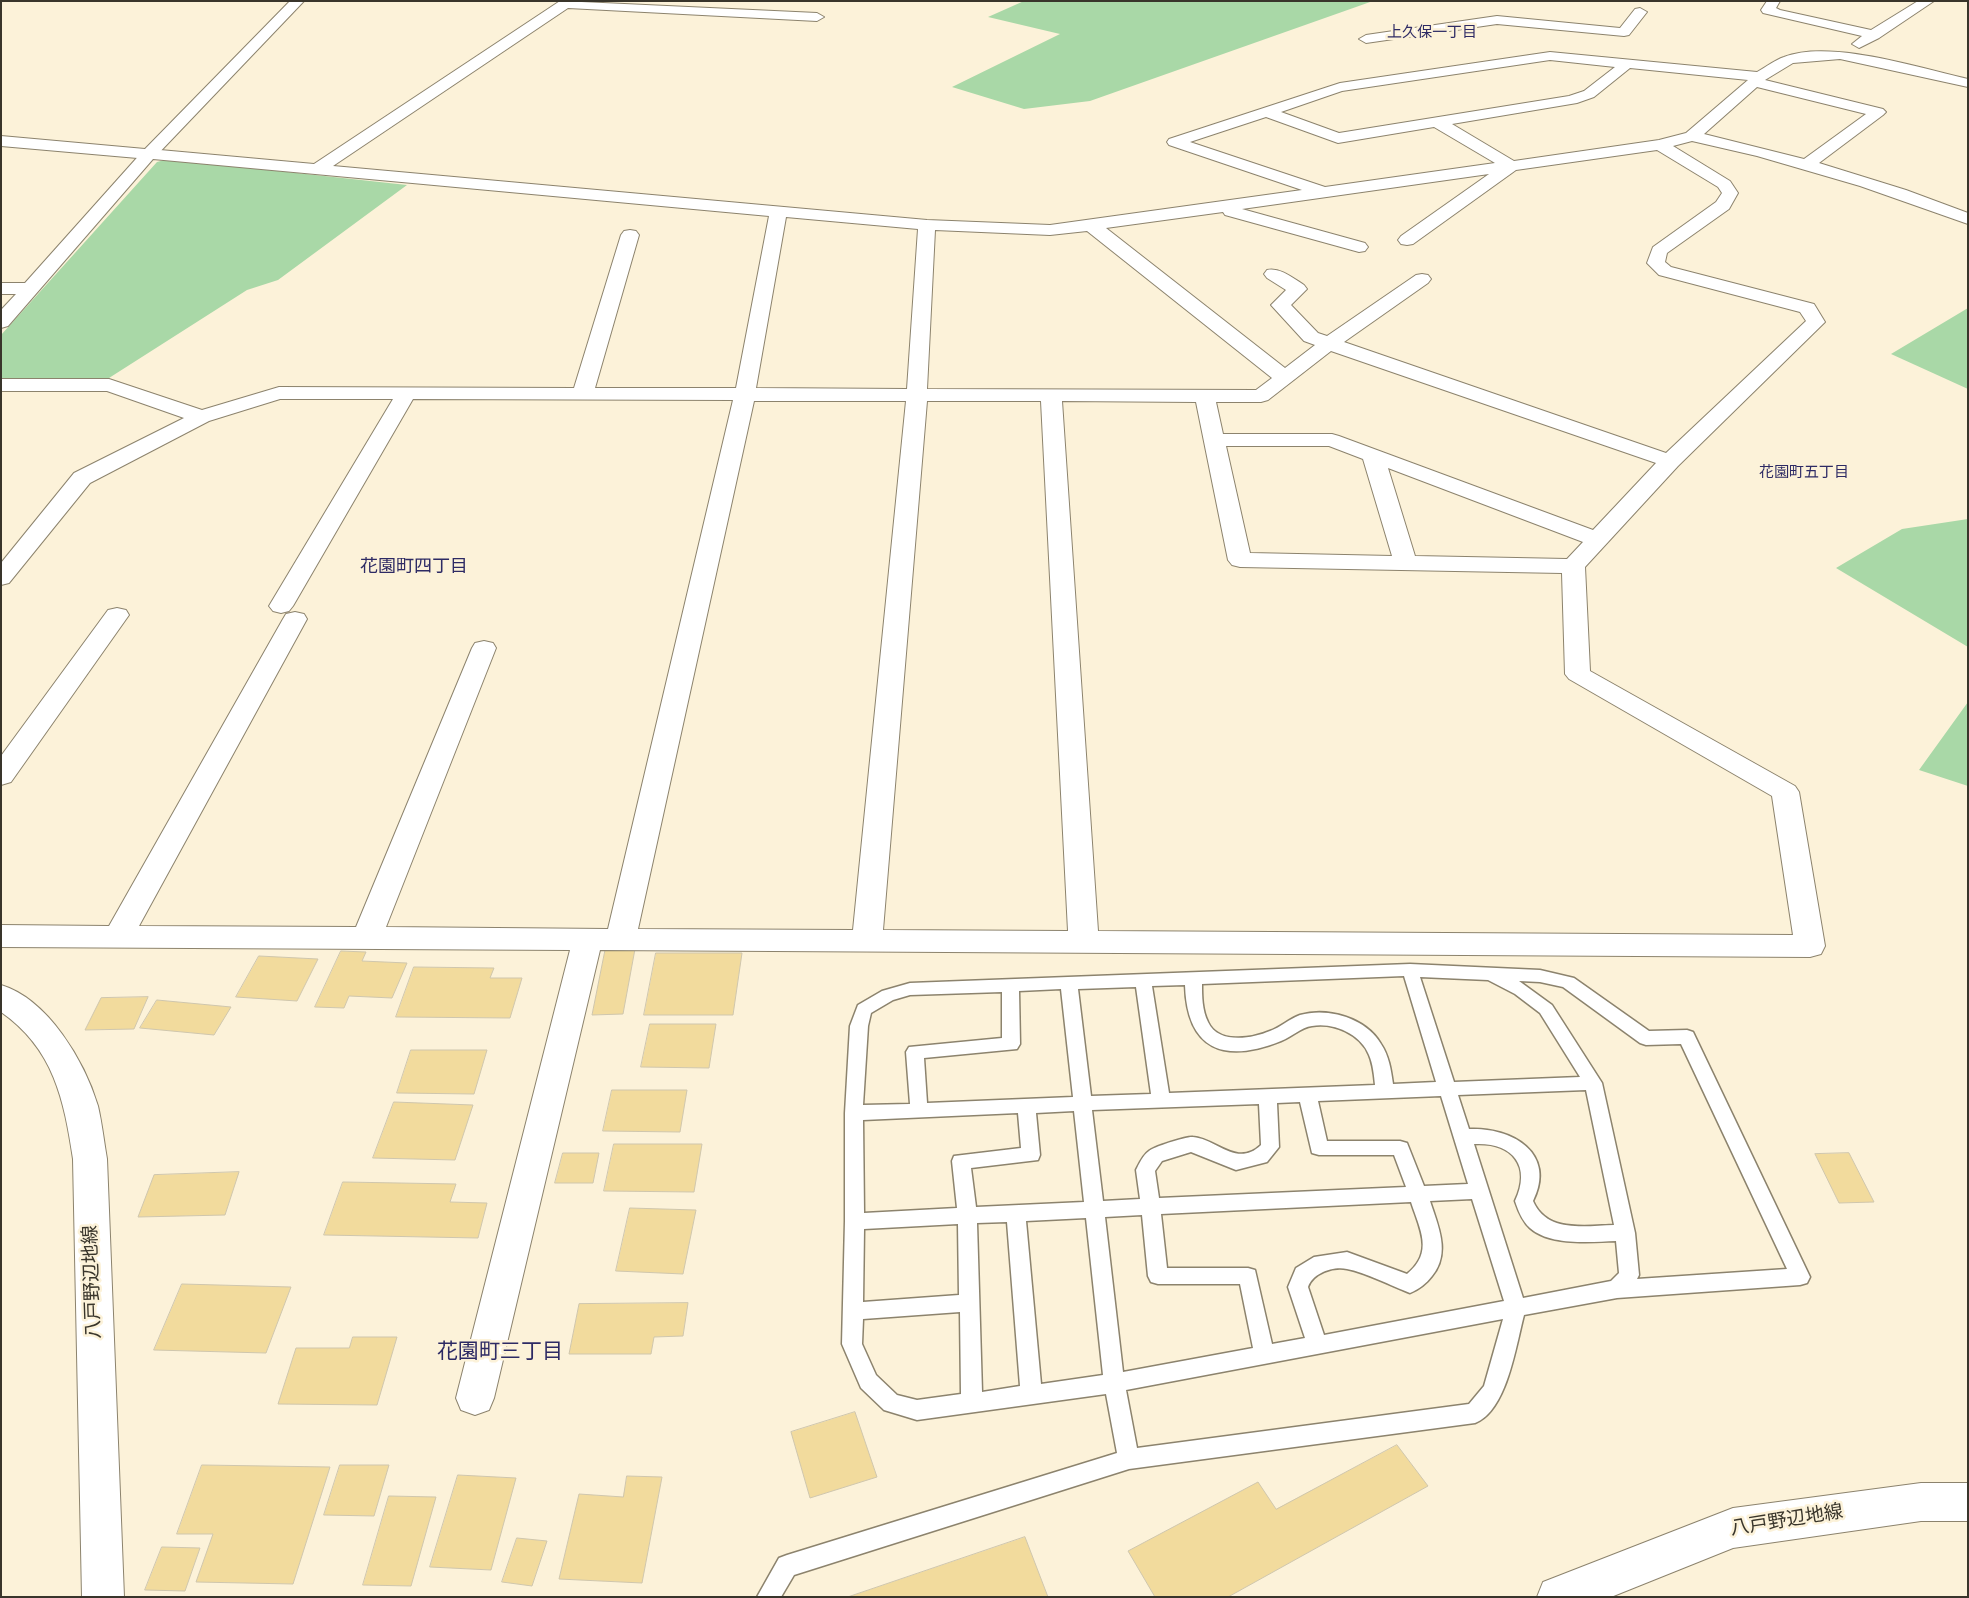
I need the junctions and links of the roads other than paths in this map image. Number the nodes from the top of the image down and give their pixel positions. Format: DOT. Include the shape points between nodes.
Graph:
graph roads {
  1 [pos="298,1"];
  2 [pos="1774,1"];
  3 [pos="1928,1"];
  4 [pos="1640,12"];
  5 [pos="817,17"];
  6 [pos="1557,26"];
  7 [pos="1874,35"];
  8 [pos="1366,40"];
  9 [pos="1840,55"];
  10 [pos="1550,56"];
  11 [pos="1627,64"];
  12 [pos="1757,80"];
  13 [pos="1968,83"];
  14 [pos="1267,112"];
  15 [pos="1437,122"];
  16 [pos="1692,136"];
  17 [pos="1,141"];
  18 [pos="1660,145"];
  19 [pos="149,154"];
  20 [pos="1807,164"];
  21 [pos="1511,166"];
  22 [pos="319,168"];
  23 [pos="1324,193"];
  24 [pos="1222,208"];
  25 [pos="778,212"];
  26 [pos="1967,218"];
  27 [pos="927,225"];
  28 [pos="1091,226"];
  29 [pos="630,235"];
  30 [pos="1407,240"];
  31 [pos="1360,247"];
  32 [pos="1273,274"];
  33 [pos="1422,279"];
  34 [pos="1,288"];
  35 [pos="32,289"];
  36 [pos="1,322"];
  37 [pos="1328,343"];
  38 [pos="1285,378"];
  39 [pos="1,385"];
  40 [pos="407,393"];
  41 [pos="583,393"];
  42 [pos="745,394"];
  43 [pos="917,395"];
  44 [pos="1051,396"];
  45 [pos="1205,397"];
  46 [pos="202,417"];
  47 [pos="1214,440"];
  48 [pos="1373,456"];
  49 [pos="1670,461"];
  50 [pos="1598,540"];
  51 [pos="1406,563"];
  52 [pos="1573,566"];
  53 [pos="1,578"];
  54 [pos="117,615"];
  55 [pos="484,648"];
  56 [pos="1,776"];
  57 [pos="1,936"];
  58 [pos="118,937"];
  59 [pos="367,938"];
  60 [pos="588,939"];
  61 [pos="621,939"];
  62 [pos="867,940"];
  63 [pos="1084,941"];
  64 [pos="1410,970"];
  65 [pos="1490,974"];
  66 [pos="1193,979"];
  67 [pos="1143,980"];
  68 [pos="1069,982"];
  69 [pos="1010,984"];
  70 [pos="1,996"];
  71 [pos="1593,1083"];
  72 [pos="1447,1089"];
  73 [pos="1385,1092"];
  74 [pos="1308,1095"];
  75 [pos="1268,1096"];
  76 [pos="1161,1101"];
  77 [pos="1083,1104"];
  78 [pos="1026,1106"];
  79 [pos="919,1110"];
  80 [pos="854,1113"];
  81 [pos="1462,1137"];
  82 [pos="1479,1191"];
  83 [pos="1419,1194"];
  84 [pos="1152,1207"];
  85 [pos="1094,1210"];
  86 [pos="1016,1213"];
  87 [pos="967,1216"];
  88 [pos="855,1221"];
  89 [pos="1625,1233"];
  90 [pos="1617,1289"];
  91 [pos="969,1303"];
  92 [pos="1516,1308"];
  93 [pos="853,1311"];
  94 [pos="1318,1344"];
  95 [pos="1264,1354"];
  96 [pos="1114,1382"];
  97 [pos="1031,1393"];
  98 [pos="475,1398"];
  99 [pos="972,1402"];
  100 [pos="1129,1459"];
  101 [pos="1968,1502"];
  102 [pos="103,1597"];
  103 [pos="768,1597"];
  104 [pos="1558,1597"];
  1 -- 19 [label="street"];
  2 -- 7 [label="street" via="1768,10"];
  3 -- 7 [label="street"];
  4 -- 6 [label="street" via="1624,32"];
  5 -- 22 [label="street" via="565,4"];
  6 -- 8 [label="street" via="1497,20"];
  6 -- 10 [label="street"];
  7 -- 9 [label="street"];
  9 -- 12 [label="street" via="1788,60"];
  9 -- 13 [label="street"];
  10 -- 11 [label="street"];
  10 -- 14 [label="street" via="1340,87"];
  11 -- 12 [label="street"];
  11 -- 15 [label="street" via="1589,94 1572,100"];
  12 -- 16 [label="street"];
  12 -- 20 [label="street" via="1878,112"];
  14 -- 15 [label="street" via="1338,138"];
  14 -- 23 [label="street" via="1174,142"];
  15 -- 21 [label="street"];
  16 -- 18 [label="street"];
  16 -- 20 [label="street"];
  17 -- 19 [label="street"];
  18 -- 21 [label="street"];
  18 -- 49 [label="street" via="1724,184 1730,194 1723,205 1659,252 1656,263 1665,271 1807,308 1816,322"];
  19 -- 22 [label="street"];
  19 -- 35 [label="street"];
  20 -- 26 [label="street"];
  21 -- 23 [label="street"];
  21 -- 30 [label="street"];
  22 -- 25 [label="street"];
  23 -- 24 [label="street"];
  24 -- 28 [label="street"];
  24 -- 31 [label="street"];
  25 -- 27 [label="street"];
  25 -- 42 [label="street"];
  27 -- 28 [label="street" via="1050,230"];
  27 -- 43 [label="street"];
  28 -- 38 [label="street"];
  29 -- 41 [label="street"];
  32 -- 37 [label="street" via="1298,289 1280,305 1311,337"];
  33 -- 37 [label="street"];
  34 -- 35 [label="street"];
  35 -- 36 [label="street"];
  37 -- 38 [label="street"];
  37 -- 49 [label="street"];
  38 -- 45 [label="street" via="1261,396"];
  39 -- 46 [label="street" via="109,385"];
  40 -- 41 [label="street"];
  40 -- 46 [label="street" via="279,393"];
  40 -- 58 [label="street"];
  41 -- 42 [label="street"];
  42 -- 43 [label="street"];
  42 -- 61 [label="street"];
  43 -- 44 [label="street"];
  43 -- 62 [label="street"];
  44 -- 45 [label="street"];
  44 -- 63 [label="street"];
  45 -- 47 [label="street"];
  46 -- 53 [label="street" via="82,478"];
  47 -- 48 [label="street" via="1332,440"];
  47 -- 51 [label="street" via="1240,560"];
  48 -- 50 [label="street"];
  48 -- 51 [label="street"];
  49 -- 50 [label="street"];
  50 -- 52 [label="street"];
  51 -- 52 [label="street"];
  52 -- 63 [label="street" via="1578,674 1785,792 1810,946"];
  54 -- 56 [label="street"];
  55 -- 59 [label="street"];
  57 -- 58 [label="street"];
  58 -- 59 [label="street"];
  59 -- 60 [label="street"];
  60 -- 61 [label="street"];
  60 -- 98 [label="street"];
  61 -- 62 [label="street"];
  62 -- 63 [label="street"];
  64 -- 65 [label="lane"];
  64 -- 66 [label="lane"];
  64 -- 72 [label="lane"];
  65 -- 71 [label="lane" via="1522,990 1546,1009"];
  65 -- 90 [label="lane" via="1540,976 1568,982 1646,1038 1687,1037 1800,1277"];
  66 -- 67 [label="lane"];
  66 -- 73 [label="lane" via="1195,1008 1202,1029 1215,1039 1234,1046 1283,1033 1303,1021 1326,1019 1346,1023 1365,1036 1378,1056"];
  67 -- 68 [label="lane"];
  67 -- 76 [label="lane"];
  68 -- 69 [label="lane"];
  68 -- 77 [label="lane"];
  69 -- 79 [label="lane" via="1011,1044 915,1052"];
  69 -- 80 [label="lane" via="910,988 888,994 864,1009 859,1026"];
  70 -- 102 [label="street, 八戸野辺地線" via="47,1037 81,1105 90,1159"];
  71 -- 72 [label="lane"];
  71 -- 89 [label="lane"];
  72 -- 73 [label="lane"];
  72 -- 81 [label="lane"];
  73 -- 74 [label="lane"];
  74 -- 75 [label="lane"];
  74 -- 83 [label="lane" via="1319,1148 1400,1148"];
  75 -- 76 [label="lane"];
  75 -- 84 [label="lane" via="1270,1147 1260,1157 1236,1162 1192,1144 1156,1155 1145,1170"];
  76 -- 77 [label="lane"];
  77 -- 78 [label="lane"];
  77 -- 85 [label="lane"];
  78 -- 79 [label="lane"];
  78 -- 87 [label="lane" via="1031,1155 961,1161"];
  79 -- 80 [label="lane"];
  80 -- 88 [label="lane"];
  81 -- 82 [label="lane"];
  81 -- 89 [label="lane" via="1494,1137 1514,1146 1524,1157 1532,1172 1530,1190 1524,1201 1529,1214 1541,1226 1566,1232"];
  82 -- 83 [label="lane"];
  82 -- 92 [label="lane"];
  83 -- 84 [label="lane"];
  83 -- 94 [label="lane" via="1434,1252 1426,1271 1410,1284 1347,1260 1321,1263 1304,1274 1298,1287"];
  84 -- 85 [label="lane"];
  84 -- 95 [label="lane" via="1158,1276 1248,1276"];
  85 -- 86 [label="lane"];
  85 -- 96 [label="lane"];
  86 -- 87 [label="lane"];
  86 -- 97 [label="lane"];
  87 -- 88 [label="lane"];
  87 -- 91 [label="lane"];
  88 -- 93 [label="lane"];
  89 -- 90 [label="lane" via="1629,1275"];
  90 -- 92 [label="lane"];
  91 -- 93 [label="lane"];
  91 -- 99 [label="lane"];
  92 -- 94 [label="lane"];
  92 -- 100 [label="lane" via="1493,1390 1475,1413"];
  93 -- 99 [label="lane" via="852,1344 868,1381 892,1403 917,1410"];
  94 -- 95 [label="lane"];
  95 -- 96 [label="lane"];
  96 -- 97 [label="lane"];
  96 -- 100 [label="lane"];
  97 -- 99 [label="lane"];
  100 -- 103 [label="lane" via="787,1566"];
  101 -- 104 [label="street, 八戸野辺地線" via="1921,1502 1734,1528"];
}
